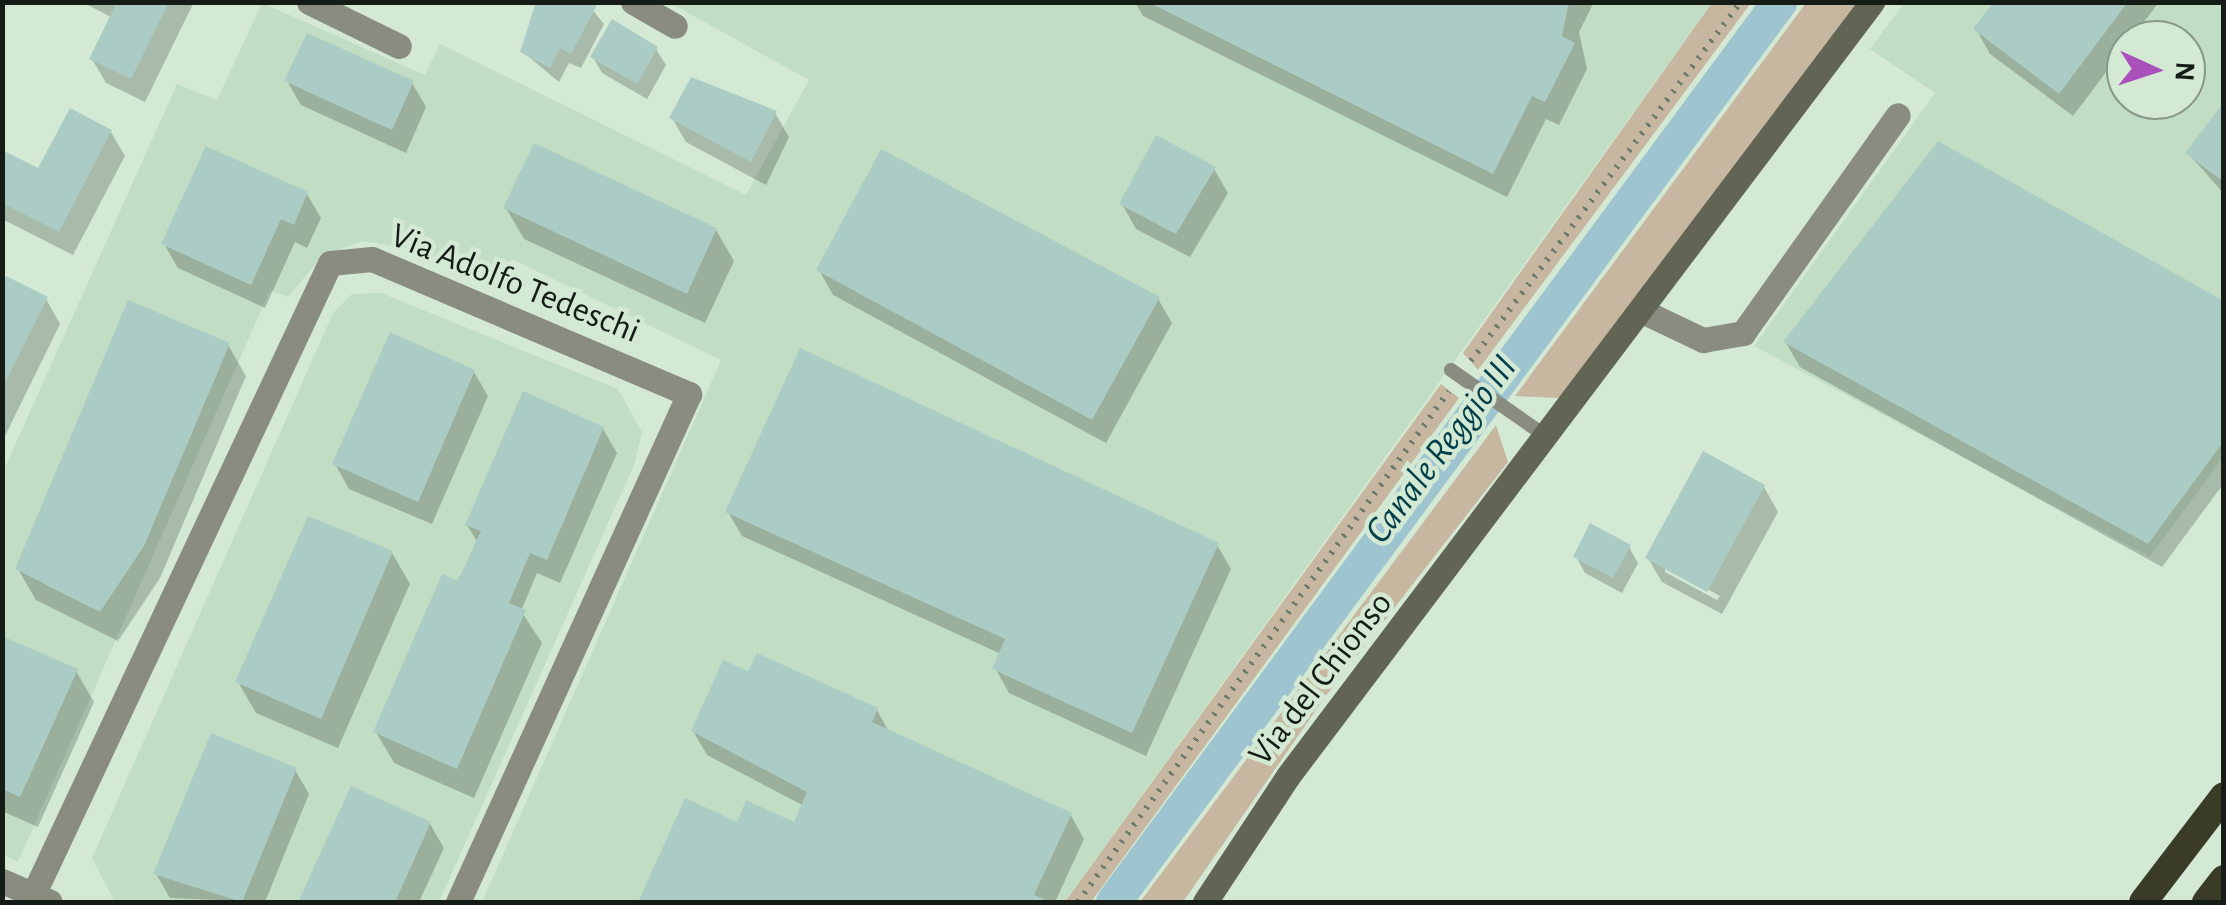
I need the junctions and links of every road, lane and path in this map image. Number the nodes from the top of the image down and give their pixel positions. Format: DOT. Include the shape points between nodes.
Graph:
graph roads {
  1 [pos="309,2"];
  2 [pos="632,2"];
  3 [pos="1741,2"];
  4 [pos="1872,2"];
  5 [pos="674,26"];
  6 [pos="399,46"];
  7 [pos="1898,114"];
  8 [pos="1642,311"];
  9 [pos="1460,376"];
  10 [pos="1548,438"];
  11 [pos="2224,796"];
  12 [pos="2224,879"];
  13 [pos="2,881"];
  14 [pos="41,899"];
  15 [pos="458,902"];
  16 [pos="1078,902"];
  17 [pos="1206,902"];
  18 [pos="2143,902"];
  19 [pos="2206,902"];
  1 -- 6 [label="street"];
  2 -- 5 [label="street"];
  3 -- 9 [label="path"];
  4 -- 8 [label="main road, Via del Chionso"];
  7 -- 8 [label="street" via="1743,333 1703,340"];
  8 -- 10 [label="main road, Via del Chionso"];
  9 -- 10 [label="lane"];
  9 -- 16 [label="path"];
  10 -- 17 [label="main road, Via del Chionso" via="1288,776"];
  11 -- 18 [label="highway"];
  12 -- 19 [label="highway"];
  13 -- 14 [label="street"];
  14 -- 15 [label="street, Via Adolfo Tedeschi" via="330,263 372,259 688,394"];
}
